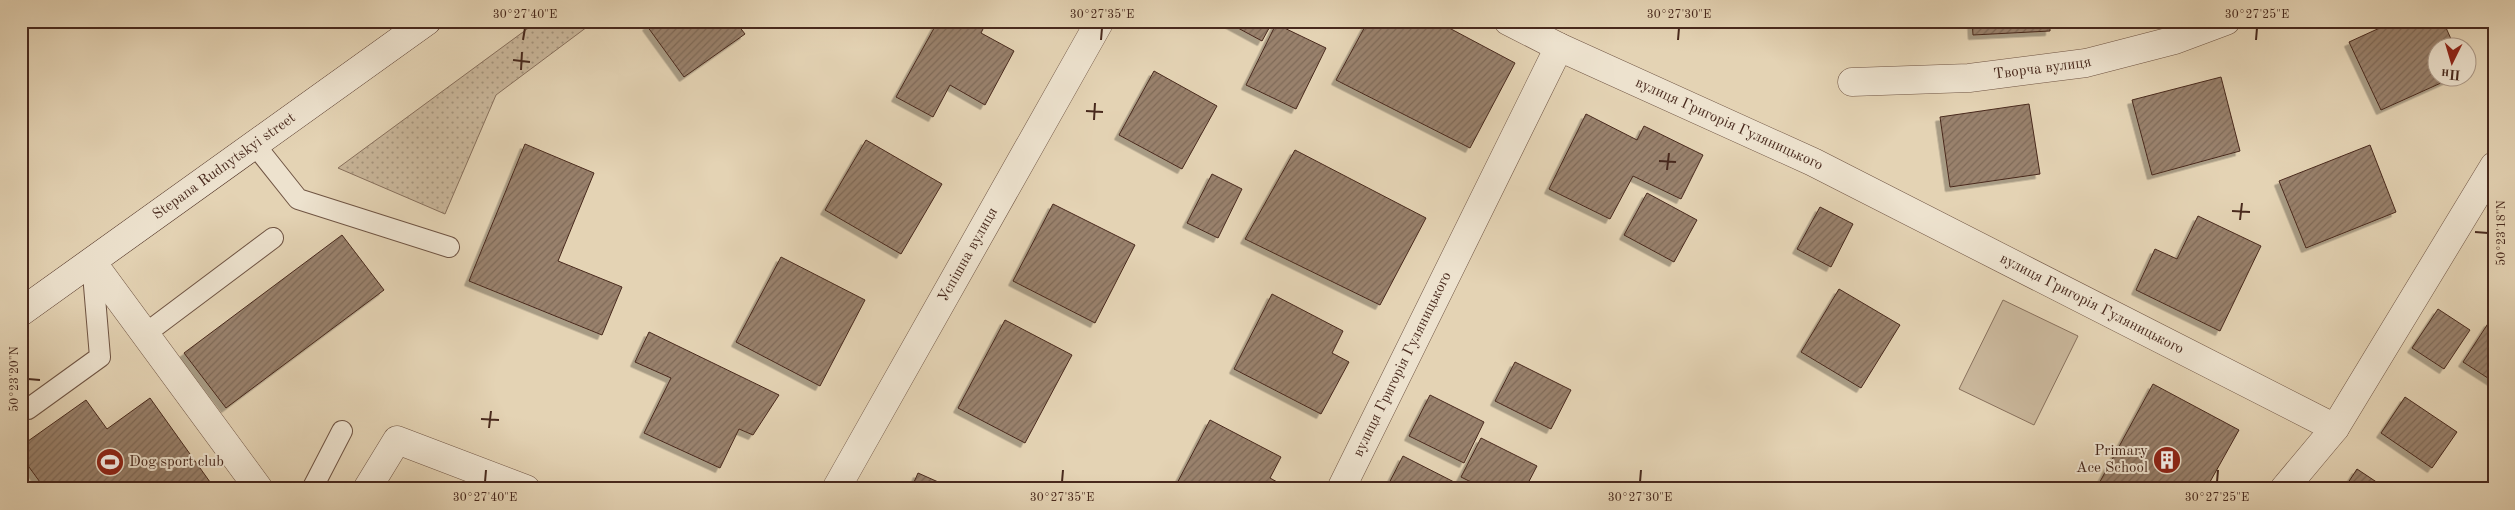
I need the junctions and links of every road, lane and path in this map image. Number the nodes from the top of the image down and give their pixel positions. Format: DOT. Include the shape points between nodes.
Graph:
graph roads {
  1 [pos="427,21"];
  2 [pos="1100,21"];
  3 [pos="1508,21"];
  4 [pos="2226,21"];
  5 [pos="1559,47"];
  6 [pos="1852,82"];
  7 [pos="255,145"];
  8 [pos="2494,166"];
  9 [pos="273,238"];
  10 [pos="449,247"];
  11 [pos="92,262"];
  12 [pos="21,312"];
  13 [pos="145,334"];
  14 [pos="21,406"];
  15 [pos="2335,428"];
  16 [pos="342,431"];
  17 [pos="259,489"];
  18 [pos="312,489"];
  19 [pos="367,489"];
  20 [pos="526,489"];
  21 [pos="836,489"];
  22 [pos="1342,489"];
  23 [pos="2284,489"];
  1 -- 7 [label="street, Stepana Rudnytskyi street"];
  2 -- 21 [label="street, Успішна вулиця"];
  3 -- 5 [label="street"];
  4 -- 6 [label="street, Творча вулиця" via="2170,42 2086,63 1969,78"];
  5 -- 15 [label="street, вулиця Григорія Гуляницького" via="1813,162"];
  5 -- 22 [label="street, вулиця Григорія Гуляницького"];
  7 -- 10 [label="lane" via="298,199"];
  7 -- 11 [label="street, Stepana Rudnytskyi street"];
  8 -- 15 [label="street"];
  9 -- 13 [label="lane"];
  11 -- 12 [label="street, Stepana Rudnytskyi street"];
  11 -- 13 [label="street"];
  11 -- 14 [label="lane" via="100,357 28,409"];
  13 -- 17 [label="street"];
  15 -- 23 [label="street"];
  16 -- 18 [label="lane"];
  19 -- 20 [label="street" via="396,440"];
}
